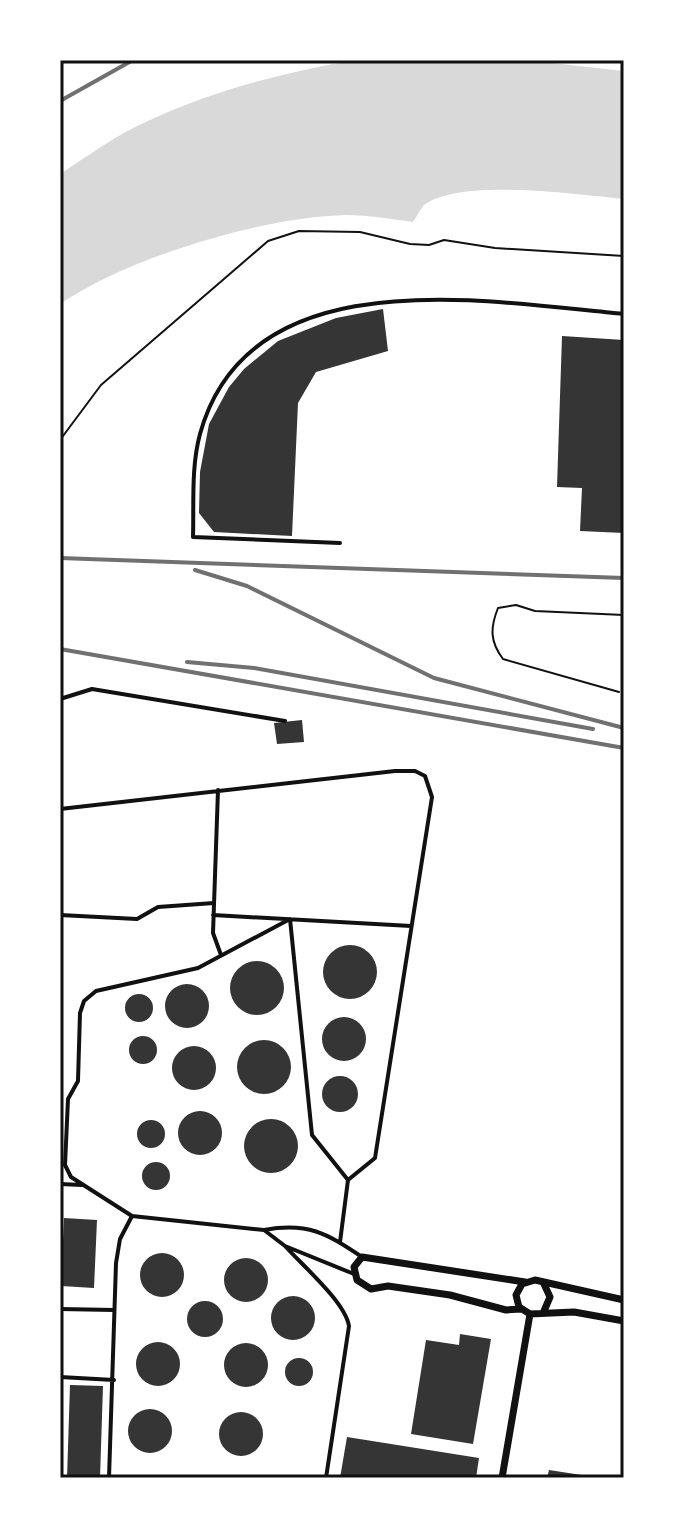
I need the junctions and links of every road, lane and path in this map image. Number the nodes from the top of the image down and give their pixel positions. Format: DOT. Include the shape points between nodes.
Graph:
graph roads {
  1 [pos="624,256"];
  2 [pos="624,314"];
  3 [pos="60,440"];
  4 [pos="340,543"];
  5 [pos="624,615"];
  6 [pos="619,692"];
  7 [pos="60,699"];
  8 [pos="285,721"];
  9 [pos="218,790"];
  10 [pos="60,809"];
  11 [pos="214,903"];
  12 [pos="60,915"];
  13 [pos="213,915"];
  14 [pos="290,919"];
  15 [pos="411,926"];
  16 [pos="221,955"];
  17 [pos="348,1180"];
  18 [pos="60,1184"];
  19 [pos="82,1185"];
  20 [pos="132,1216"];
  21 [pos="264,1230"];
  22 [pos="340,1242"];
  23 [pos="285,1246"];
  24 [pos="362,1257"];
  25 [pos="354,1274"];
  26 [pos="525,1282"];
  27 [pos="544,1284"];
  28 [pos="624,1300"];
  29 [pos="60,1309"];
  30 [pos="521,1309"];
  31 [pos="114,1310"];
  32 [pos="544,1311"];
  33 [pos="530,1314"];
  34 [pos="624,1321"];
  35 [pos="60,1377"];
  36 [pos="114,1380"];
  37 [pos="109,1478"];
  38 [pos="326,1478"];
  39 [pos="502,1478"];
  1 -- 3 [label="path" via="444,240 410,244 360,232 287,233 268,241 111,375"];
  2 -- 4 [label="lane" via="427,299 380,301 297,322 249,354 221,390 200,433 193,537"];
  5 -- 6 [label="path" via="535,611 516,605 498,608 492,624 493,646 503,659"];
  7 -- 8 [label="lane" via="92,689"];
  9 -- 10 [label="lane"];
  9 -- 11 [label="lane"];
  9 -- 15 [label="lane" via="395,771 425,776 432,797"];
  11 -- 12 [label="lane" via="158,907 137,919"];
  11 -- 13 [label="lane"];
  13 -- 14 [label="lane"];
  13 -- 16 [label="lane" via="215,947"];
  14 -- 15 [label="lane"];
  14 -- 16 [label="lane"];
  14 -- 17 [label="lane" via="312,1135"];
  15 -- 17 [label="lane" via="375,1158"];
  16 -- 19 [label="lane" via="198,968 96,991 84,1001 78,1081 68,1099 65,1165"];
  17 -- 22 [label="lane"];
  18 -- 19 [label="lane"];
  19 -- 20 [label="lane"];
  20 -- 21 [label="lane"];
  20 -- 31 [label="lane" via="120,1239"];
  21 -- 22 [label="lane" via="293,1225"];
  21 -- 23 [label="lane"];
  22 -- 24 [label="lane"];
  23 -- 25 [label="lane"];
  23 -- 38 [label="lane" via="341,1309 349,1326"];
  24 -- 25 [label="street"];
  24 -- 26 [label="street"];
  25 -- 30 [label="street" via="371,1289 388,1286"];
  26 -- 27 [label="street"];
  26 -- 30 [label="street" via="516,1295"];
  27 -- 28 [label="street"];
  27 -- 32 [label="street" via="550,1297"];
  29 -- 31 [label="lane"];
  30 -- 33 [label="street"];
  31 -- 36 [label="lane"];
  32 -- 33 [label="street"];
  32 -- 34 [label="street"];
  33 -- 39 [label="street"];
  35 -- 36 [label="lane"];
  36 -- 37 [label="lane"];
}
